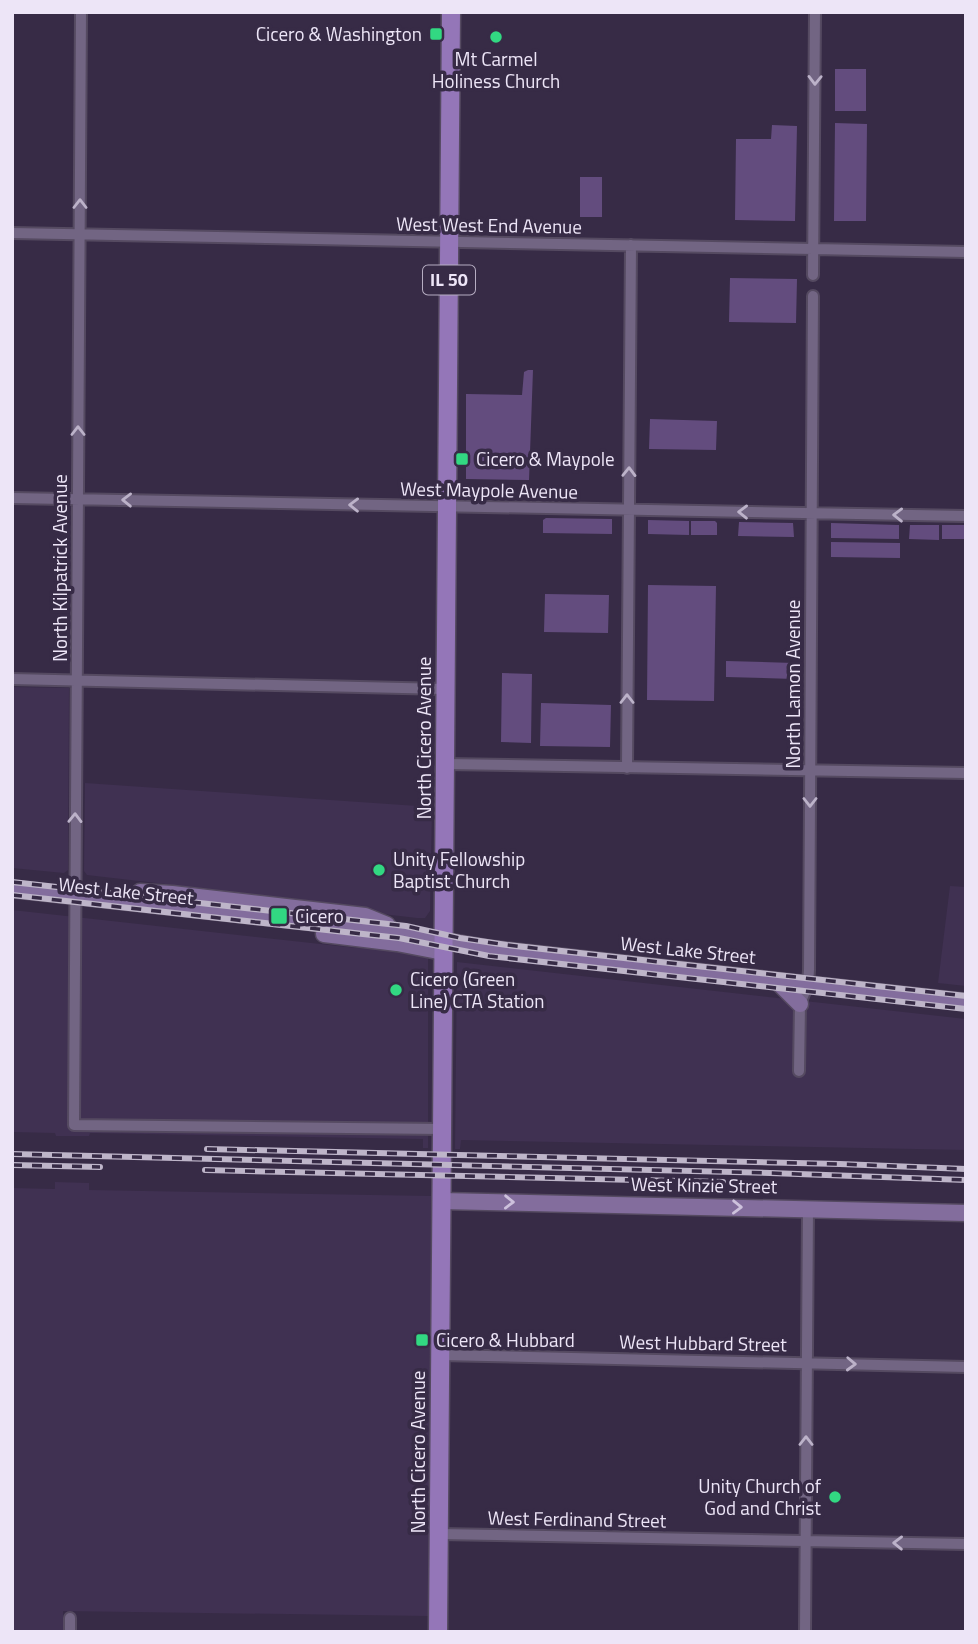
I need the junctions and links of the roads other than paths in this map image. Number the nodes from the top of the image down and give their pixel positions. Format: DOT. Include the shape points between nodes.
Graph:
graph roads {
  1 [pos="81,12"];
  2 [pos="451,12"];
  3 [pos="816,12"];
  4 [pos="12,233"];
  5 [pos="80,235"];
  6 [pos="449,242"];
  7 [pos="631,245"];
  8 [pos="813,249"];
  9 [pos="966,252"];
  10 [pos="813,275"];
  11 [pos="813,296"];
  12 [pos="12,498"];
  13 [pos="78,499"];
  14 [pos="447,506"];
  15 [pos="628,510"];
  16 [pos="811,513"];
  17 [pos="966,516"];
  18 [pos="12,678"];
  19 [pos="76,680"];
  20 [pos="445,689"];
  21 [pos="445,764"];
  22 [pos="627,768"];
  23 [pos="810,771"];
  24 [pos="966,773"];
  25 [pos="12,879"];
  26 [pos="12,889"];
  27 [pos="74,896"];
  28 [pos="12,899"];
  29 [pos="443,946"];
  30 [pos="777,981"];
  31 [pos="808,984"];
  32 [pos="966,1002"];
  33 [pos="800,1003"];
  34 [pos="799,1071"];
  35 [pos="442,1129"];
  36 [pos="441,1201"];
  37 [pos="808,1208"];
  38 [pos="966,1213"];
  39 [pos="440,1355"];
  40 [pos="807,1363"];
  41 [pos="966,1367"];
  42 [pos="439,1534"];
  43 [pos="805,1541"];
  44 [pos="966,1544"];
  45 [pos="70,1618"];
  46 [pos="70,1632"];
  47 [pos="438,1632"];
  48 [pos="805,1632"];
  5 -- 1 [label="street, North Kilpatrick Avenue, one-way"];
  2 -- 6 [label="main road, North Cicero Avenue / IL 50"];
  3 -- 8 [label="street, one-way"];
  4 -- 5 [label="street, West West End Avenue"];
  5 -- 6 [label="street, West West End Avenue"];
  13 -- 5 [label="street, North Kilpatrick Avenue, one-way"];
  6 -- 7 [label="street, West West End Avenue"];
  6 -- 14 [label="main road, North Cicero Avenue / IL 50"];
  7 -- 8 [label="street, West West End Avenue"];
  15 -- 7 [label="street, one-way"];
  8 -- 9 [label="street, West West End Avenue"];
  8 -- 10 [label="street"];
  11 -- 16 [label="street, North Lamon Avenue"];
  12 -- 13 [label="street, West Maypole Avenue"];
  14 -- 13 [label="street, West Maypole Avenue, one-way"];
  13 -- 19 [label="street, North Kilpatrick Avenue"];
  14 -- 15 [label="street, West Maypole Avenue"];
  14 -- 20 [label="main road, North Cicero Avenue / IL 50"];
  16 -- 15 [label="street, West Maypole Avenue, one-way"];
  22 -- 15 [label="street, one-way"];
  17 -- 16 [label="street, West Maypole Avenue, one-way"];
  16 -- 23 [label="street, North Lamon Avenue"];
  18 -- 19 [label="street"];
  19 -- 20 [label="street"];
  27 -- 19 [label="street, North Kilpatrick Avenue, one-way"];
  20 -- 21 [label="main road, North Cicero Avenue / IL 50"];
  21 -- 22 [label="street"];
  21 -- 29 [label="main road, North Cicero Avenue / IL 50"];
  22 -- 23 [label="street"];
  23 -- 24 [label="street"];
  23 -- 31 [label="street, North Lamon Avenue, one-way"];
  25 -- 27 [label="main road, West Lake Street"];
  26 -- 27 [label="main road, West Lake Street"];
  27 -- 28 [label="main road, West Lake Street"];
  27 -- 29 [label="main road, West Lake Street"];
  27 -- 29 [label="main road, West Lake Street" via="406,933"];
  27 -- 35 [label="street, North Kilpatrick Avenue" via="74,1125"];
  29 -- 30 [label="main road, West Lake Street"];
  29 -- 35 [label="main road, North Cicero Avenue / IL 50"];
  30 -- 31 [label="main road, West Lake Street"];
  30 -- 33 [label="main road"];
  31 -- 32 [label="main road, West Lake Street"];
  31 -- 33 [label="street, North Lamon Avenue"];
  33 -- 34 [label="street, North Lamon Avenue"];
  35 -- 36 [label="main road, North Cicero Avenue / IL 50"];
  36 -- 37 [label="main road, West Kinzie Street, one-way"];
  36 -- 39 [label="main road, North Cicero Avenue / IL 50"];
  37 -- 38 [label="main road, West Kinzie Street"];
  37 -- 40 [label="street"];
  39 -- 40 [label="street, West Hubbard Street"];
  39 -- 42 [label="main road, North Cicero Avenue / IL 50"];
  40 -- 41 [label="street, West Hubbard Street, one-way"];
  43 -- 40 [label="street, one-way"];
  42 -- 43 [label="street, West Ferdinand Street"];
  42 -- 47 [label="main road, North Cicero Avenue / IL 50"];
  44 -- 43 [label="street, West Ferdinand Street, one-way"];
  43 -- 48 [label="street"];
  45 -- 46 [label="street"];
}
